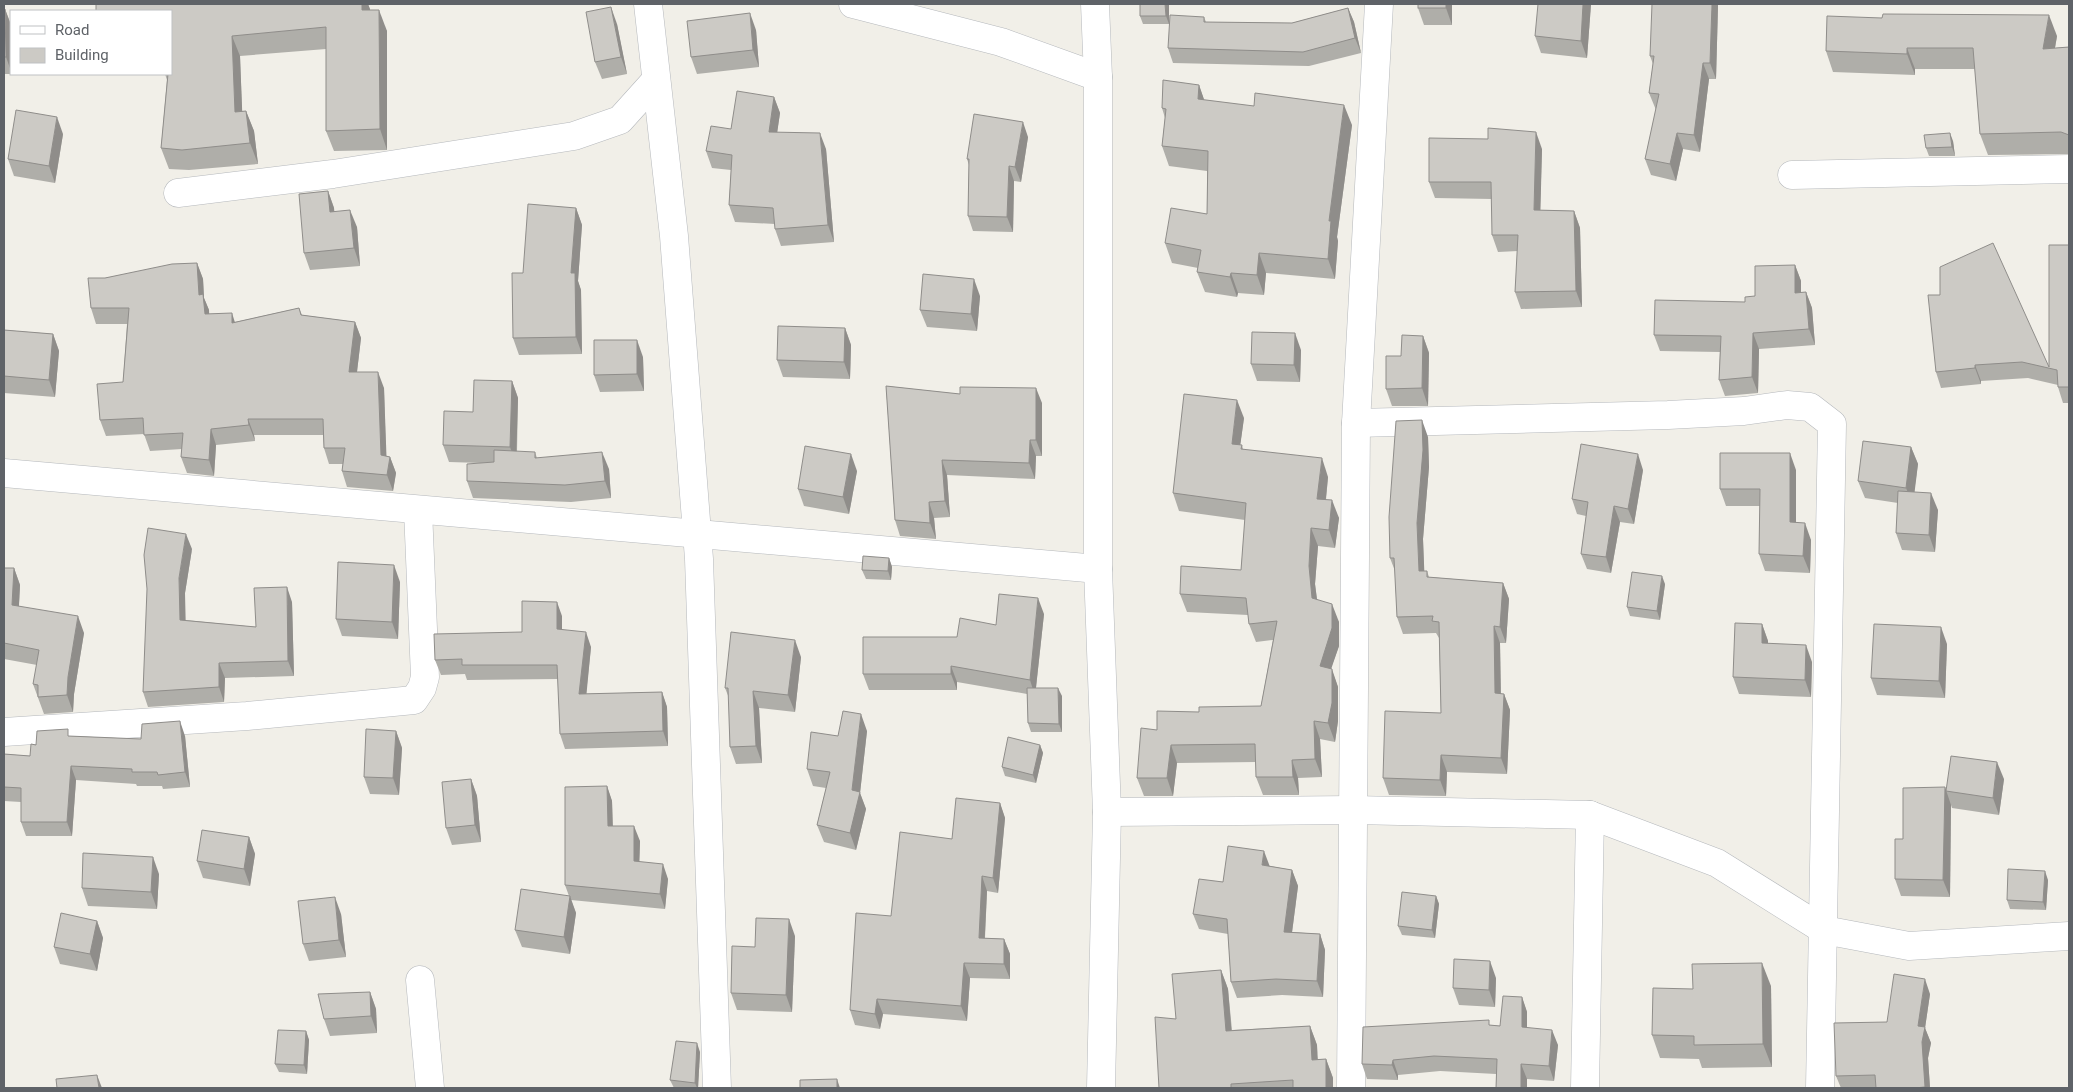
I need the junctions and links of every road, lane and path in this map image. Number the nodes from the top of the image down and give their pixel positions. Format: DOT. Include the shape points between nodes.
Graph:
graph roads {
  1 [pos="648,4"];
  2 [pos="853,4"];
  3 [pos="1096,4"];
  4 [pos="1378,4"];
  5 [pos="1098,77"];
  6 [pos="656,80"];
  7 [pos="2069,169"];
  8 [pos="1792,175"];
  9 [pos="178,193"];
  10 [pos="1356,423"];
  11 [pos="4,473"];
  12 [pos="418,510"];
  13 [pos="697,534"];
  14 [pos="1098,570"];
  15 [pos="4,732"];
  16 [pos="1353,810"];
  17 [pos="1107,812"];
  18 [pos="1590,815"];
  19 [pos="1824,930"];
  20 [pos="2069,936"];
  21 [pos="420,980"];
  22 [pos="430,1088"];
  23 [pos="717,1088"];
  24 [pos="1101,1088"];
  25 [pos="1351,1088"];
  26 [pos="1586,1088"];
  27 [pos="1820,1088"];
  1 -- 6 [label="street"];
  2 -- 5 [label="street" via="1001,42"];
  3 -- 5 [label="street"];
  4 -- 10 [label="street"];
  5 -- 14 [label="street"];
  6 -- 9 [label="street" via="620,120 574,136 334,174"];
  6 -- 13 [label="street" via="674,236"];
  7 -- 8 [label="street"];
  10 -- 16 [label="street"];
  10 -- 19 [label="street" via="1744,411 1787,405 1810,407 1832,424"];
  11 -- 12 [label="street"];
  12 -- 13 [label="street"];
  12 -- 15 [label="street" via="425,677 414,700 247,716"];
  13 -- 14 [label="street"];
  13 -- 23 [label="street"];
  14 -- 17 [label="street"];
  16 -- 17 [label="street"];
  16 -- 18 [label="street"];
  16 -- 25 [label="street"];
  17 -- 24 [label="street"];
  18 -- 19 [label="street" via="1717,863"];
  18 -- 26 [label="street"];
  19 -- 20 [label="street" via="1908,946"];
  19 -- 27 [label="street"];
  21 -- 22 [label="street"];
}
